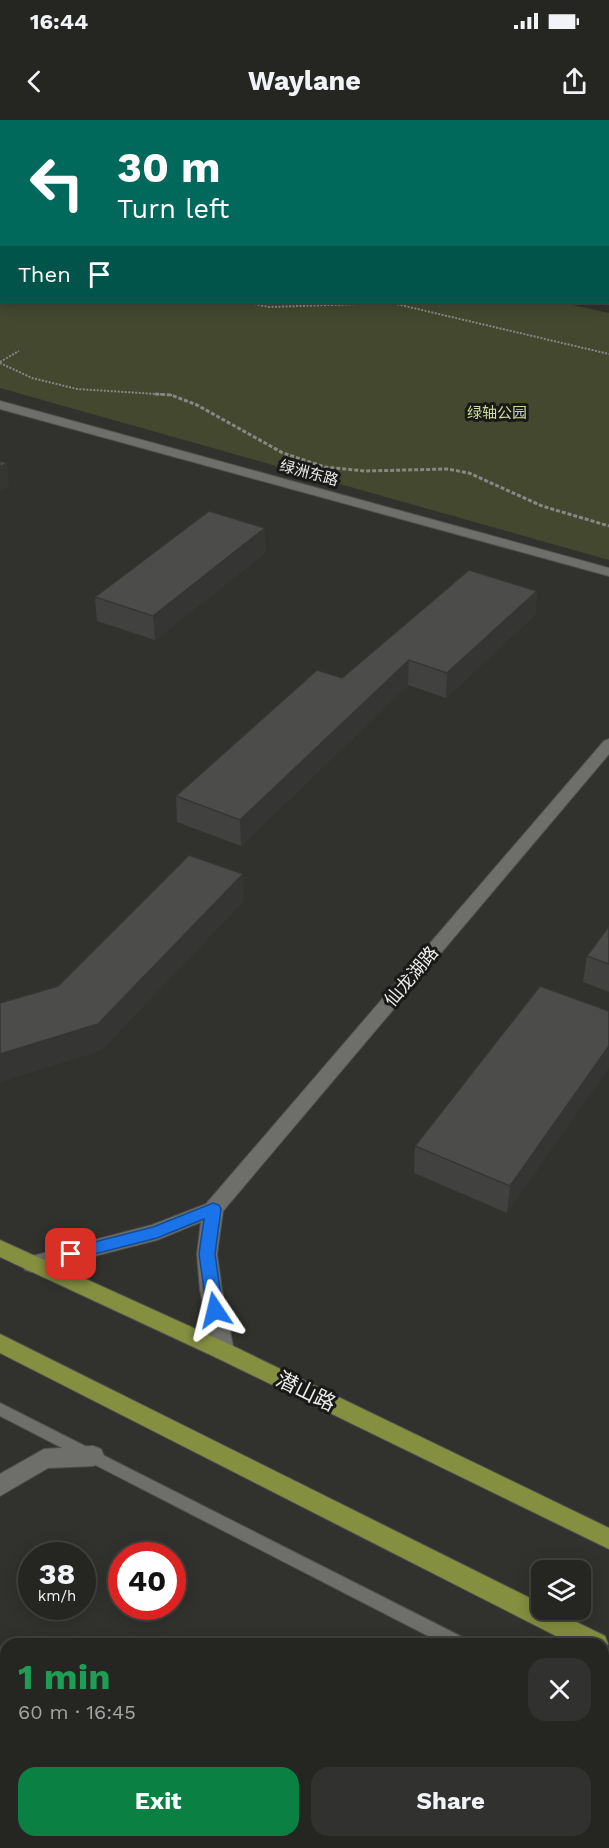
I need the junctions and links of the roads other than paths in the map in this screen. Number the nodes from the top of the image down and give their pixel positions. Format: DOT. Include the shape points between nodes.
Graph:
graph roads {
  1 [pos="0,405"];
  2 [pos="609,572"];
  3 [pos="609,744"];
  4 [pos="213,1209"];
  5 [pos="0,1248"];
  6 [pos="32,1264"];
  7 [pos="0,1343"];
  8 [pos="223,1351"];
  9 [pos="0,1409"];
  10 [pos="93,1456"];
  11 [pos="0,1486"];
  12 [pos="609,1539"];
  13 [pos="448,1638"];
  14 [pos="584,1638"];
  1 -- 2 [label="street, 绿洲东路"];
  3 -- 4 [label="street, 仙龙湖路"];
  4 -- 6 [label="street" via="157,1232"];
  4 -- 8 [label="street" via="207,1254"];
  5 -- 6 [label="main road, 潜山路"];
  6 -- 8 [label="main road, 潜山路"];
  7 -- 14 [label="main road"];
  8 -- 12 [label="main road, 潜山路"];
  9 -- 10 [label="lane"];
  10 -- 11 [label="street" via="44,1459"];
  10 -- 13 [label="lane"];
}
